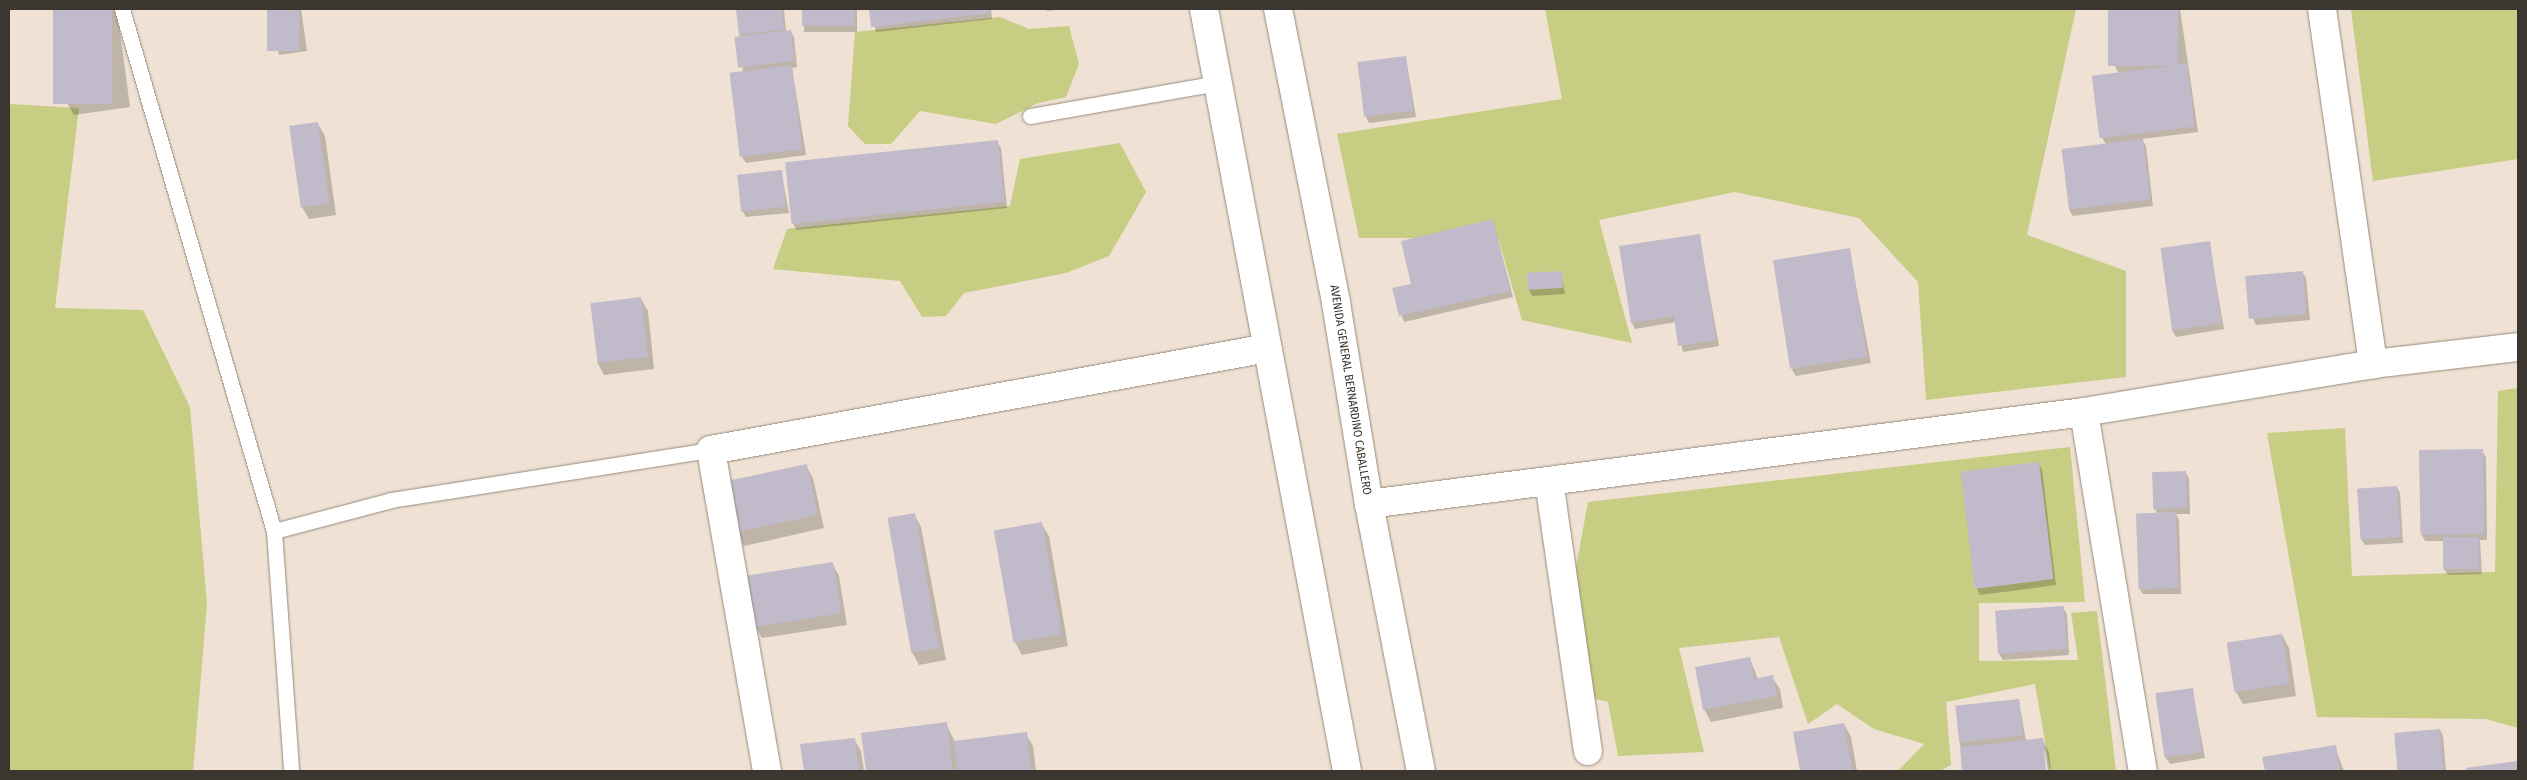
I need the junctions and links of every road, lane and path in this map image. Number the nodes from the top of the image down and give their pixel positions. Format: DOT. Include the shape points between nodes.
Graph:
graph roads {
  1 [pos="122,9"];
  2 [pos="1204,9"];
  3 [pos="1278,9"];
  4 [pos="2322,9"];
  5 [pos="1218,83"];
  6 [pos="1030,116"];
  7 [pos="2518,347"];
  8 [pos="1268,348"];
  9 [pos="2373,364"];
  10 [pos="2084,412"];
  11 [pos="711,450"];
  12 [pos="1549,481"];
  13 [pos="1368,504"];
  14 [pos="274,530"];
  15 [pos="1588,751"];
  16 [pos="290,771"];
  17 [pos="767,771"];
  18 [pos="1346,771"];
  19 [pos="1421,771"];
  20 [pos="2143,771"];
  1 -- 14 [label="lane"];
  2 -- 5 [label="street"];
  3 -- 13 [label="street, AVENIDA GENERAL BERNARDINO CABALLERO" via="1336,303"];
  4 -- 9 [label="street"];
  5 -- 6 [label="lane"];
  5 -- 8 [label="street"];
  7 -- 9 [label="street"];
  8 -- 11 [label="street"];
  8 -- 18 [label="street"];
  9 -- 10 [label="street"];
  10 -- 12 [label="street"];
  10 -- 20 [label="street"];
  11 -- 14 [label="lane" via="391,500"];
  11 -- 17 [label="street"];
  12 -- 13 [label="street"];
  12 -- 15 [label="street"];
  13 -- 19 [label="street, AVENIDA GENERAL BERNARDINO CABALLERO"];
  14 -- 16 [label="lane"];
}
